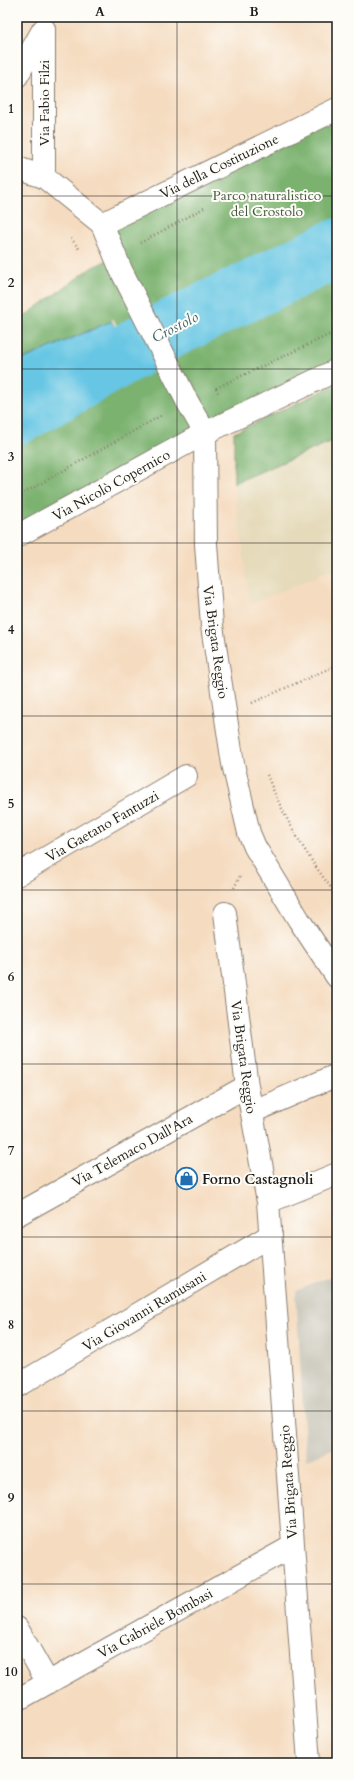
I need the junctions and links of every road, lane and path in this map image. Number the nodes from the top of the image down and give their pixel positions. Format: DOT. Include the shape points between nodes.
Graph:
graph roads {
  1 [pos="47,23"];
  2 [pos="17,76"];
  3 [pos="337,109"];
  4 [pos="17,168"];
  5 [pos="44,177"];
  6 [pos="102,224"];
  7 [pos="337,370"];
  8 [pos="216,388"];
  9 [pos="229,421"];
  10 [pos="205,433"];
  11 [pos="17,536"];
  12 [pos="337,664"];
  13 [pos="226,714"];
  14 [pos="265,770"];
  15 [pos="186,776"];
  16 [pos="17,875"];
  17 [pos="337,895"];
  18 [pos="225,913"];
  19 [pos="337,977"];
  20 [pos="337,1074"];
  21 [pos="247,1086"];
  22 [pos="252,1112"];
  23 [pos="337,1174"];
  24 [pos="268,1202"];
  25 [pos="17,1215"];
  26 [pos="271,1235"];
  27 [pos="17,1386"];
  28 [pos="293,1546"];
  29 [pos="17,1628"];
  30 [pos="48,1683"];
  31 [pos="17,1700"];
  32 [pos="308,1763"];
  1 -- 2 [label="street, Via Fabio Filzi"];
  1 -- 5 [label="street, Via Fabio Filzi"];
  3 -- 6 [label="street, Via della Costituzione"];
  4 -- 5 [label="street"];
  5 -- 6 [label="street"];
  6 -- 10 [label="street" via="121,270"];
  7 -- 9 [label="street, Via Nicolò Copernico"];
  8 -- 9 [label="path"];
  9 -- 10 [label="street, Via Nicolò Copernico"];
  10 -- 11 [label="street, Via Nicolò Copernico"];
  10 -- 13 [label="street, Via Brigata Reggio" via="204,485 208,584"];
  12 -- 13 [label="path"];
  13 -- 19 [label="street, Via Brigata Reggio" via="233,764 255,847"];
  14 -- 17 [label="path" via="279,805"];
  15 -- 16 [label="street, Via Gaetano Fantuzzi"];
  18 -- 21 [label="street, Via Brigata Reggio"];
  20 -- 22 [label="street"];
  21 -- 22 [label="street, Via Brigata Reggio"];
  21 -- 25 [label="street, Via Telemaco Dall'Ara"];
  22 -- 24 [label="street, Via Brigata Reggio"];
  23 -- 24 [label="street"];
  24 -- 26 [label="street, Via Brigata Reggio"];
  26 -- 27 [label="street, Via Giovanni Ramusani"];
  26 -- 28 [label="street, Via Brigata Reggio"];
  28 -- 30 [label="street, Via Gabriele Bombasi"];
  28 -- 32 [label="street, Via Brigata Reggio"];
  29 -- 30 [label="street"];
  30 -- 31 [label="street, Via Gabriele Bombasi"];
}
